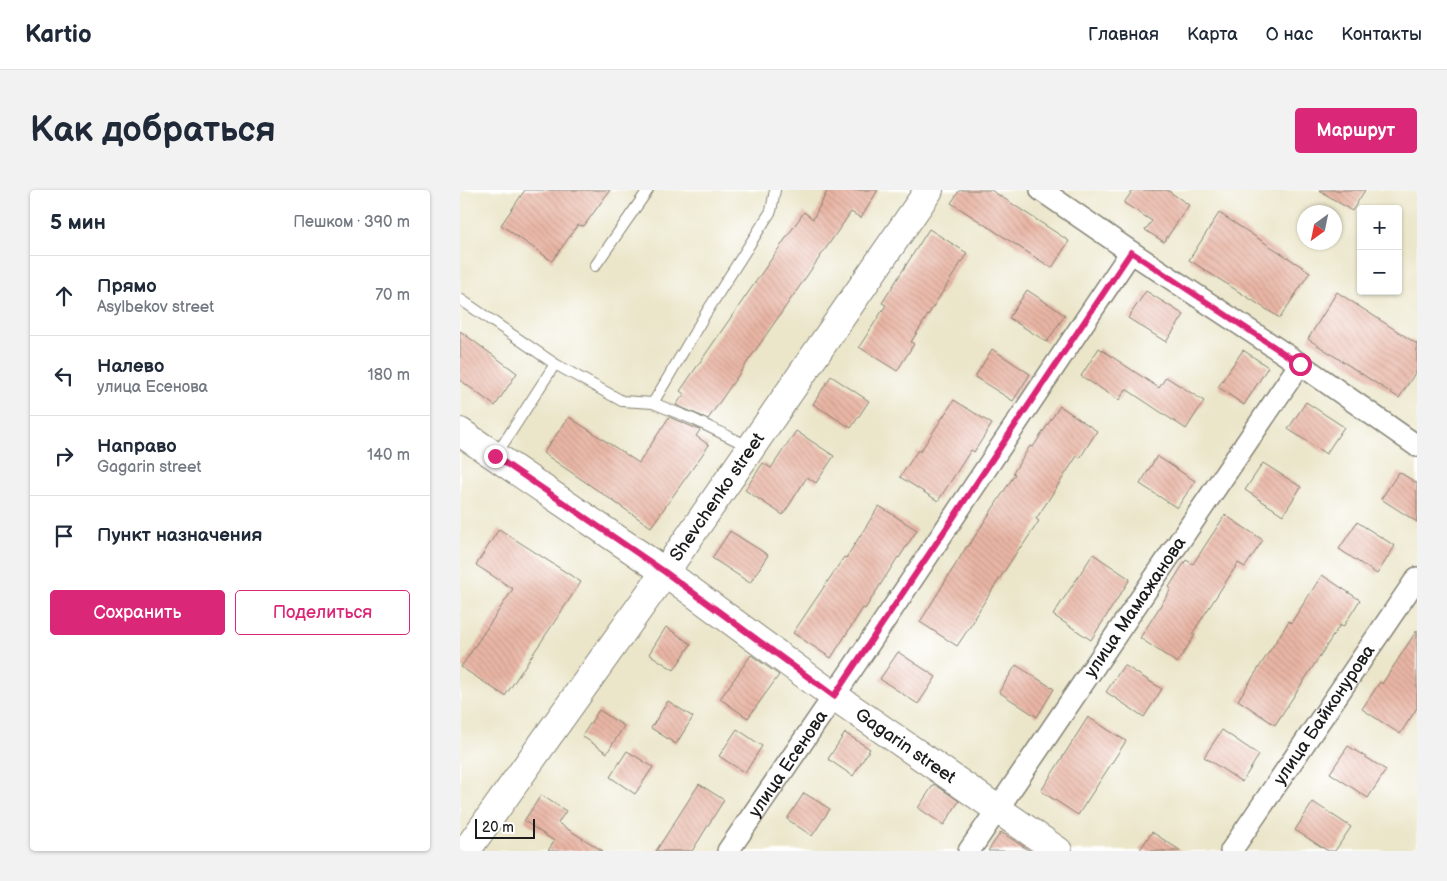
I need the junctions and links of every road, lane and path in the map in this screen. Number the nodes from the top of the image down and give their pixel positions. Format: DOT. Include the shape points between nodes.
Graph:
graph roads {
  1 [pos="648,190"];
  2 [pos="775,190"];
  3 [pos="928,190"];
  4 [pos="1041,190"];
  5 [pos="1131,252"];
  6 [pos="595,266"];
  7 [pos="460,299"];
  8 [pos="555,364"];
  9 [pos="1300,364"];
  10 [pos="653,403"];
  11 [pos="460,432"];
  12 [pos="1417,446"];
  13 [pos="751,448"];
  14 [pos="495,456"];
  15 [pos="665,572"];
  16 [pos="1417,578"];
  17 [pos="834,696"];
  18 [pos="998,810"];
  19 [pos="466,851"];
  20 [pos="728,851"];
  21 [pos="969,851"];
  22 [pos="1058,851"];
  23 [pos="1231,851"];
  1 -- 6 [label="lane"];
  2 -- 10 [label="lane" via="771,211"];
  3 -- 13 [label="street, Shevchenko street"];
  4 -- 5 [label="street"];
  5 -- 9 [label="street"];
  5 -- 17 [label="street, улица Есенова"];
  7 -- 8 [label="lane"];
  8 -- 10 [label="lane" via="622,401"];
  8 -- 14 [label="lane"];
  9 -- 12 [label="street"];
  9 -- 18 [label="street, улица Мамажанова"];
  10 -- 13 [label="lane"];
  11 -- 14 [label="street, Gagarin street"];
  13 -- 15 [label="street, Shevchenko street"];
  14 -- 15 [label="street, Gagarin street"];
  15 -- 17 [label="street, Gagarin street"];
  15 -- 19 [label="street, Shevchenko street"];
  16 -- 23 [label="street, улица Байконурова"];
  17 -- 18 [label="street, Gagarin street"];
  17 -- 20 [label="street, улица Есенова"];
  18 -- 21 [label="street, улица Мамажанова"];
  18 -- 22 [label="street, Gagarin street"];
}
